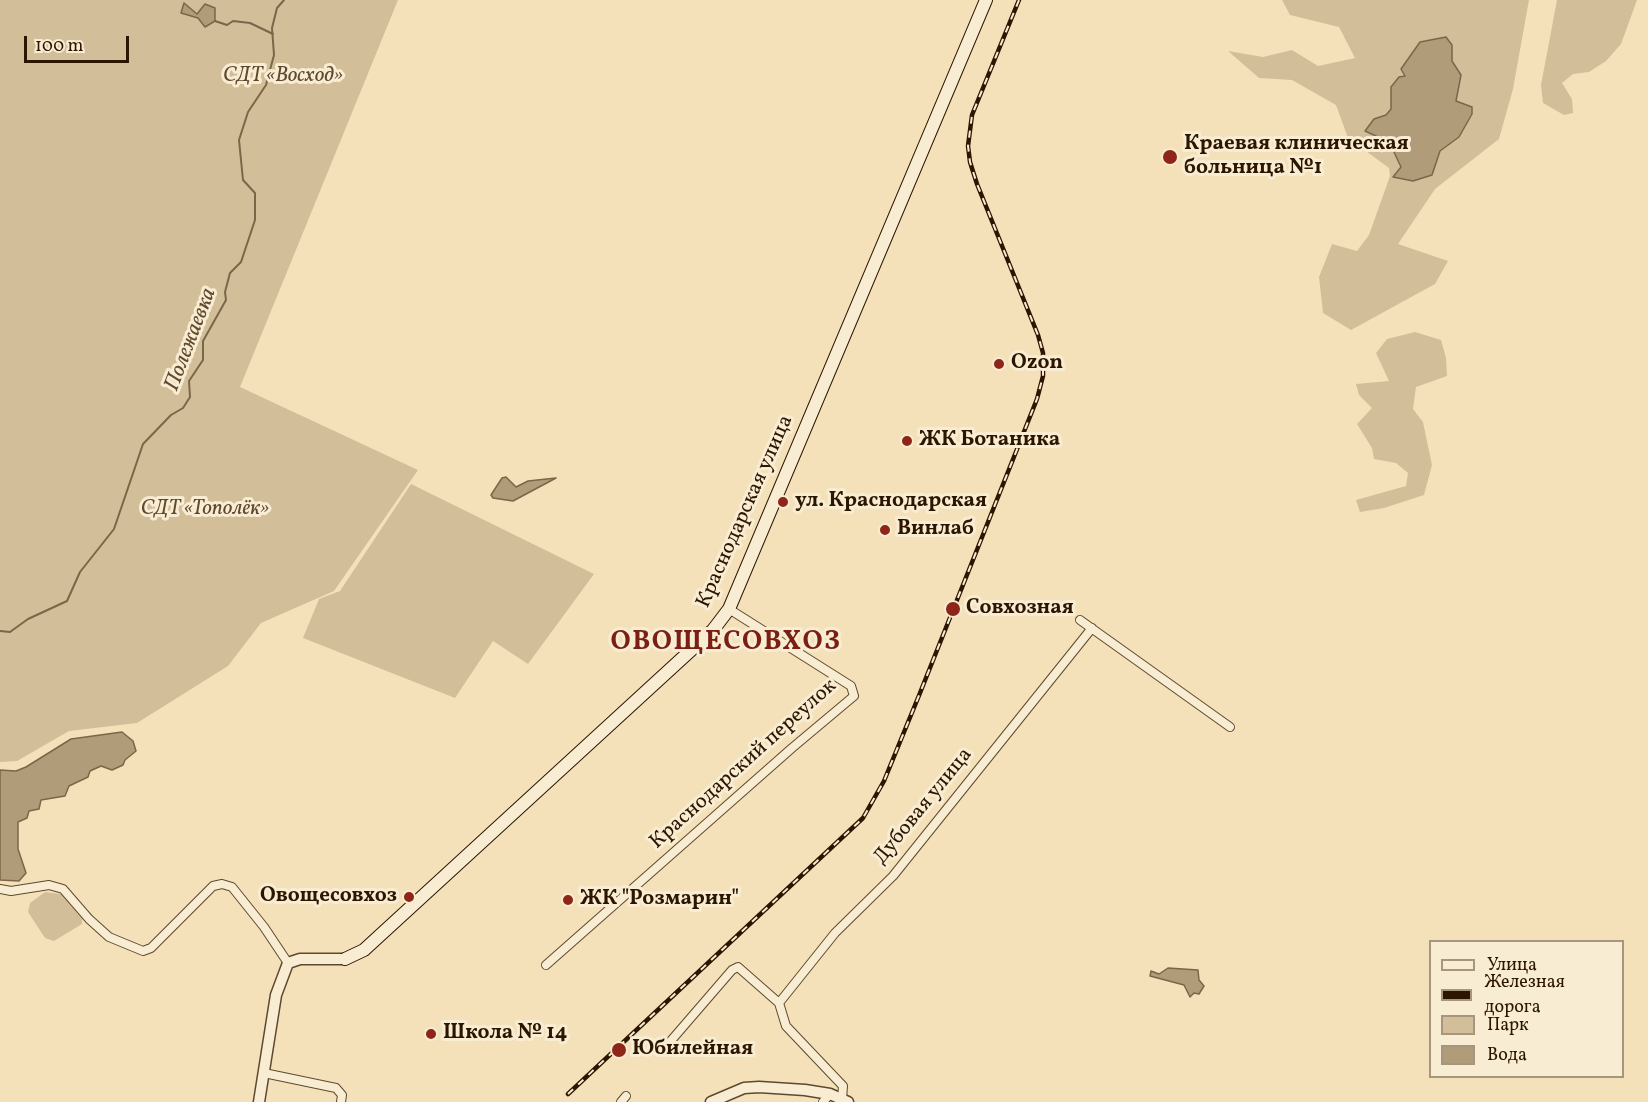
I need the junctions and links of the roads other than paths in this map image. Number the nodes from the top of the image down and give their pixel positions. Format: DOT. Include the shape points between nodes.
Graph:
graph roads {
  1 [pos="986,0"];
  2 [pos="729,609"];
  3 [pos="1080,620"];
  4 [pos="1092,628"];
  5 [pos="1230,727"];
  6 [pos="0,889"];
  7 [pos="345,959"];
  8 [pos="288,963"];
  9 [pos="546,965"];
  10 [pos="779,1003"];
  11 [pos="669,1044"];
  12 [pos="264,1073"];
  13 [pos="826,1098"];
  14 [pos="845,1101"];
  15 [pos="259,1102"];
  16 [pos="342,1102"];
  17 [pos="711,1102"];
  1 -- 2 [label="main road, Краснодарская улица"];
  2 -- 7 [label="main road, Краснодарская улица" via="714,630 364,950"];
  2 -- 9 [label="street, Краснодарский переулок" via="851,686 854,696"];
  3 -- 4 [label="street"];
  4 -- 5 [label="street"];
  4 -- 10 [label="street, Дубовая улица" via="893,876 835,933"];
  6 -- 8 [label="street" via="49,885 63,889 109,937 144,951 213,886 222,884 232,887"];
  7 -- 8 [label="street, Краснодарская улица" via="300,959"];
  8 -- 12 [label="street" via="276,995"];
  10 -- 11 [label="street" via="738,967"];
  10 -- 14 [label="street" via="786,1026 843,1086"];
  12 -- 15 [label="street"];
  12 -- 16 [label="street" via="336,1088"];
  13 -- 14 [label="street"];
  13 -- 17 [label="street" via="776,1087 752,1087"];
}
